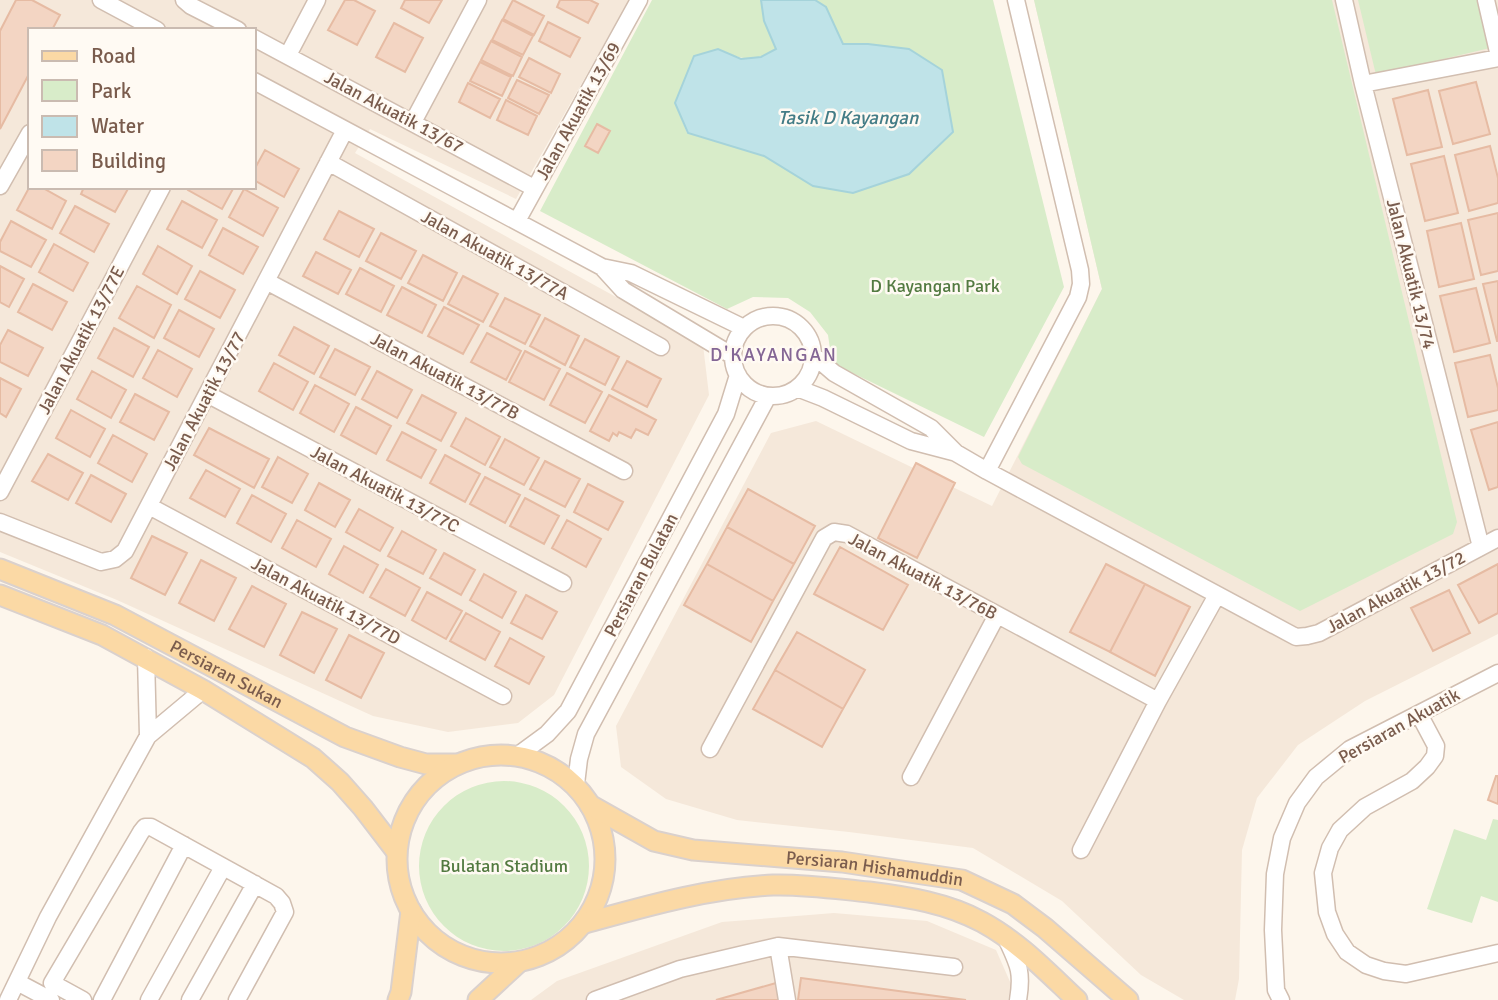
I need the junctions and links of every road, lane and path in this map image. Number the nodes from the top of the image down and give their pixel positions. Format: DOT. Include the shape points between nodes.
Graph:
graph roads {
  1 [pos="101,0"];
  2 [pos="184,0"];
  3 [pos="317,0"];
  4 [pos="478,0"];
  5 [pos="639,0"];
  6 [pos="1016,0"];
  7 [pos="1343,0"];
  8 [pos="1486,0"];
  9 [pos="153,28"];
  10 [pos="234,28"];
  11 [pos="256,39"];
  12 [pos="1498,52"];
  13 [pos="288,55"];
  14 [pos="1498,58"];
  15 [pos="256,83"];
  16 [pos="1363,84"];
  17 [pos="412,122"];
  18 [pos="345,130"];
  19 [pos="28,137"];
  20 [pos="328,162"];
  21 [pos="0,186"];
  22 [pos="534,188"];
  23 [pos="161,189"];
  24 [pos="517,221"];
  25 [pos="602,267"];
  26 [pos="266,281"];
  27 [pos="744,328"];
  28 [pos="661,347"];
  29 [pos="813,355"];
  30 [pos="733,356"];
  31 [pos="738,375"];
  32 [pos="797,388"];
  33 [pos="207,394"];
  34 [pos="768,396"];
  35 [pos="956,453"];
  36 [pos="624,471"];
  37 [pos="987,471"];
  38 [pos="0,492"];
  39 [pos="149,506"];
  40 [pos="0,522"];
  41 [pos="1498,538"];
  42 [pos="1480,547"];
  43 [pos="0,569"];
  44 [pos="564,583"];
  45 [pos="0,595"];
  46 [pos="1217,595"];
  47 [pos="997,615"];
  48 [pos="146,657"];
  49 [pos="1498,673"];
  50 [pos="203,690"];
  51 [pos="503,696"];
  52 [pos="1158,701"];
  53 [pos="1419,714"];
  54 [pos="148,736"];
  55 [pos="710,749"];
  56 [pos="517,756"];
  57 [pos="456,764"];
  58 [pos="911,777"];
  59 [pos="576,784"];
  60 [pos="590,805"];
  61 [pos="184,845"];
  62 [pos="1081,850"];
  63 [pos="397,851"];
  64 [pos="223,866"];
  65 [pos="255,884"];
  66 [pos="411,911"];
  67 [pos="585,923"];
  68 [pos="1006,938"];
  69 [pos="778,946"];
  70 [pos="1498,953"];
  71 [pos="519,962"];
  72 [pos="954,967"];
  73 [pos="17,982"];
  74 [pos="1276,997"];
  75 [pos="9,1000"];
  76 [pos="51,1000"];
  77 [pos="83,1000"];
  78 [pos="102,1000"];
  79 [pos="149,1000"];
  80 [pos="190,1000"];
  81 [pos="237,1000"];
  82 [pos="398,1000"];
  83 [pos="478,1000"];
  84 [pos="595,1000"];
  85 [pos="787,1000"];
  86 [pos="1018,1000"];
  87 [pos="1062,1000"];
  88 [pos="1076,1000"];
  89 [pos="1128,1000"];
  1 -- 9 [label="street"];
  2 -- 10 [label="street"];
  3 -- 13 [label="street"];
  4 -- 17 [label="street"];
  5 -- 22 [label="street, Jalan Akuatik 13/69"];
  6 -- 37 [label="street" via="1081,284 1078,298"];
  7 -- 16 [label="street, Jalan Akuatik 13/74"];
  8 -- 12 [label="street"];
  11 -- 13 [label="street, Jalan Akuatik 13/67"];
  13 -- 17 [label="street, Jalan Akuatik 13/67"];
  14 -- 16 [label="street"];
  15 -- 18 [label="street"];
  16 -- 42 [label="street, Jalan Akuatik 13/74"];
  17 -- 22 [label="street, Jalan Akuatik 13/67"];
  18 -- 20 [label="street, Jalan Akuatik 13/77"];
  18 -- 24 [label="street"];
  19 -- 21 [label="street"];
  20 -- 26 [label="street, Jalan Akuatik 13/77"];
  20 -- 28 [label="street, Jalan Akuatik 13/77A"];
  22 -- 24 [label="street, Jalan Akuatik 13/69"];
  23 -- 38 [label="street, Jalan Akuatik 13/77E"];
  24 -- 25 [label="street"];
  25 -- 27 [label="street" via="631,274"];
  25 -- 30 [label="street" via="622,290"];
  26 -- 33 [label="street, Jalan Akuatik 13/77"];
  26 -- 36 [label="street, Jalan Akuatik 13/77B"];
  27 -- 29 [label="street" via="767,316 794,321 811,342"];
  27 -- 30 [label="street"];
  29 -- 32 [label="street" via="812,368"];
  29 -- 35 [label="street" via="834,373 931,428"];
  30 -- 31 [label="street"];
  31 -- 34 [label="street" via="750,389"];
  31 -- 56 [label="street, Persiaran Bulatan" via="726,414 568,711"];
  32 -- 34 [label="street"];
  32 -- 35 [label="street" via="911,441"];
  33 -- 39 [label="street, Jalan Akuatik 13/77"];
  33 -- 44 [label="street, Jalan Akuatik 13/77C"];
  34 -- 59 [label="street, Persiaran Bulatan" via="586,734"];
  35 -- 37 [label="street, Jalan Akuatik 13/72"];
  37 -- 46 [label="street, Jalan Akuatik 13/72"];
  39 -- 40 [label="street, Jalan Akuatik 13/77" via="125,551 101,562"];
  39 -- 51 [label="street, Jalan Akuatik 13/77D"];
  41 -- 42 [label="street, Jalan Akuatik 13/72"];
  42 -- 46 [label="street, Jalan Akuatik 13/72" via="1307,636 1296,637"];
  43 -- 57 [label="main road, Persiaran Sukan" via="115,615 345,737 426,764"];
  45 -- 48 [label="main road, Persiaran Sukan"];
  46 -- 52 [label="street"];
  47 -- 52 [label="street, Jalan Akuatik 13/76B"];
  47 -- 55 [label="street, Jalan Akuatik 13/76B" via="848,534 834,532 824,538"];
  47 -- 58 [label="street"];
  48 -- 50 [label="main road, Persiaran Sukan"];
  48 -- 54 [label="street"];
  49 -- 53 [label="street, Persiaran Akuatik"];
  50 -- 54 [label="street"];
  50 -- 63 [label="main road, Persiaran Sukan" via="313,758 340,782"];
  52 -- 62 [label="street"];
  53 -- 70 [label="street" via="1436,746 1435,756 1412,781 1365,807 1340,830 1330,848 1323,873 1335,934 1348,952 1366,965 1406,974"];
  53 -- 74 [label="street, Persiaran Akuatik" via="1350,749 1316,777 1297,803 1282,838 1275,873"];
  54 -- 73 [label="street"];
  56 -- 57 [label="main road" via="486,756"];
  56 -- 59 [label="main road" via="552,768"];
  57 -- 63 [label="main road" via="426,785 405,816"];
  59 -- 60 [label="main road"];
  60 -- 67 [label="main road" via="603,834 606,865 600,896"];
  60 -- 89 [label="main road, Persiaran Hishamuddin" via="654,841 694,850 842,863 962,880 1013,904"];
  61 -- 64 [label="street"];
  61 -- 77 [label="street" via="151,827 141,832 52,983"];
  61 -- 78 [label="street"];
  63 -- 66 [label="main road" via="397,872"];
  64 -- 65 [label="street"];
  64 -- 79 [label="street"];
  65 -- 80 [label="street"];
  65 -- 81 [label="street" via="276,896 285,912"];
  66 -- 71 [label="main road" via="430,936 457,954 487,963"];
  66 -- 82 [label="main road"];
  67 -- 68 [label="main road, Persiaran Hishamuddin" via="713,891 774,885 924,901 982,922"];
  67 -- 71 [label="main road" via="566,942"];
  68 -- 86 [label="street" via="1018,965"];
  68 -- 88 [label="main road, Persiaran Hishamuddin"];
  69 -- 72 [label="street"];
  69 -- 84 [label="street" via="680,969"];
  69 -- 85 [label="street"];
  71 -- 83 [label="main road"];
  73 -- 75 [label="street"];
  73 -- 76 [label="street"];
  87 -- 88 [label="street"];
}
